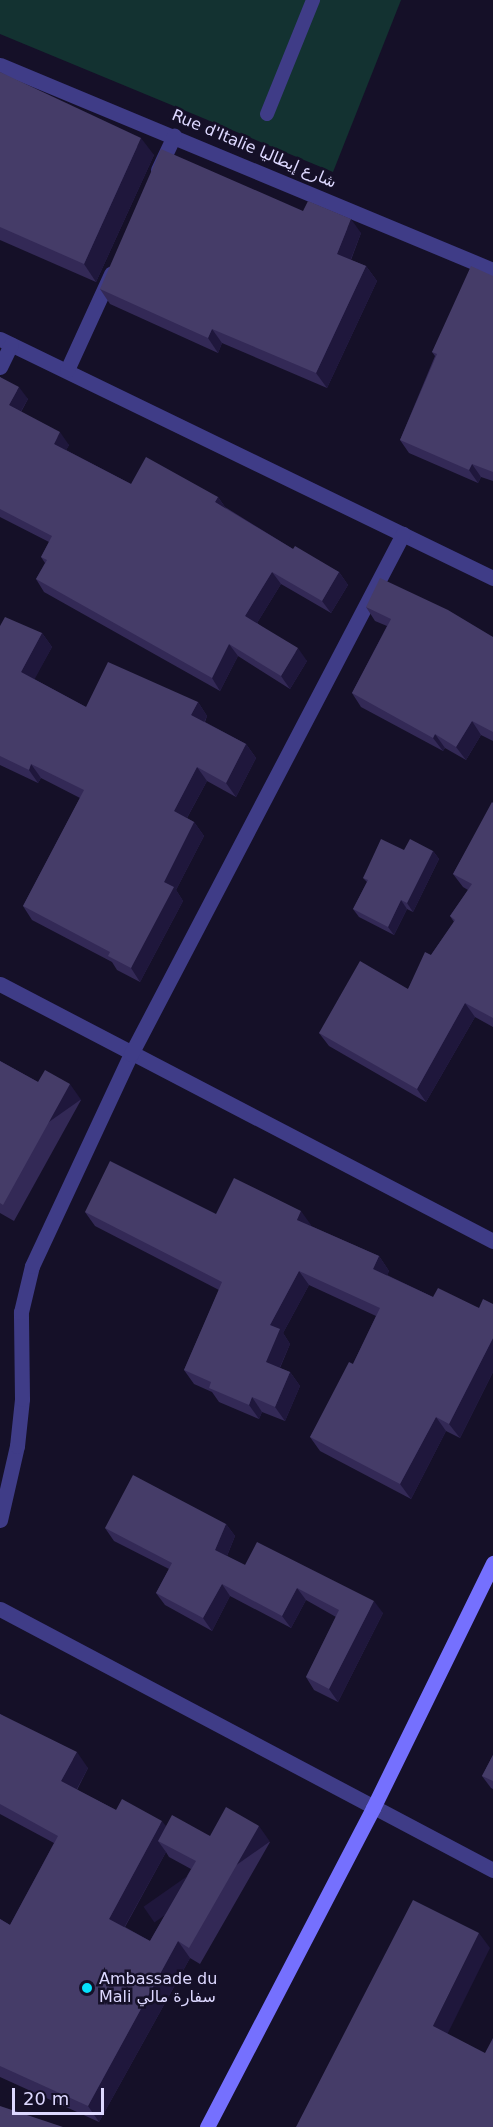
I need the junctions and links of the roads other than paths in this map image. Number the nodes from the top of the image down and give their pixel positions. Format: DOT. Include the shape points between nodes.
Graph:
graph roads {
  1 [pos="313,0"];
  2 [pos="0,65"];
  3 [pos="267,114"];
  4 [pos="174,135"];
  5 [pos="150,188"];
  6 [pos="116,263"];
  7 [pos="493,270"];
  8 [pos="6,342"];
  9 [pos="0,367"];
  10 [pos="67,370"];
  11 [pos="403,534"];
  12 [pos="493,578"];
  13 [pos="0,984"];
  14 [pos="131,1054"];
  15 [pos="493,1241"];
  16 [pos="0,1520"];
  17 [pos="493,1563"];
  18 [pos="0,1609"];
  19 [pos="373,1808"];
  20 [pos="493,1870"];
  21 [pos="207,2127"];
  1 -- 3 [label="lane"];
  2 -- 4 [label="street, Rue d'Italie شارع إيطاليا"];
  4 -- 5 [label="street"];
  4 -- 7 [label="street, Rue d'Italie شارع إيطاليا"];
  6 -- 10 [label="street"];
  8 -- 9 [label="street"];
  8 -- 10 [label="street"];
  10 -- 11 [label="street"];
  11 -- 12 [label="street"];
  11 -- 14 [label="street"];
  13 -- 14 [label="street"];
  14 -- 15 [label="street"];
  14 -- 16 [label="street" via="32,1266 21,1312 22,1399 17,1446"];
  17 -- 19 [label="main road"];
  18 -- 19 [label="street"];
  19 -- 20 [label="street"];
  19 -- 21 [label="main road"];
}
